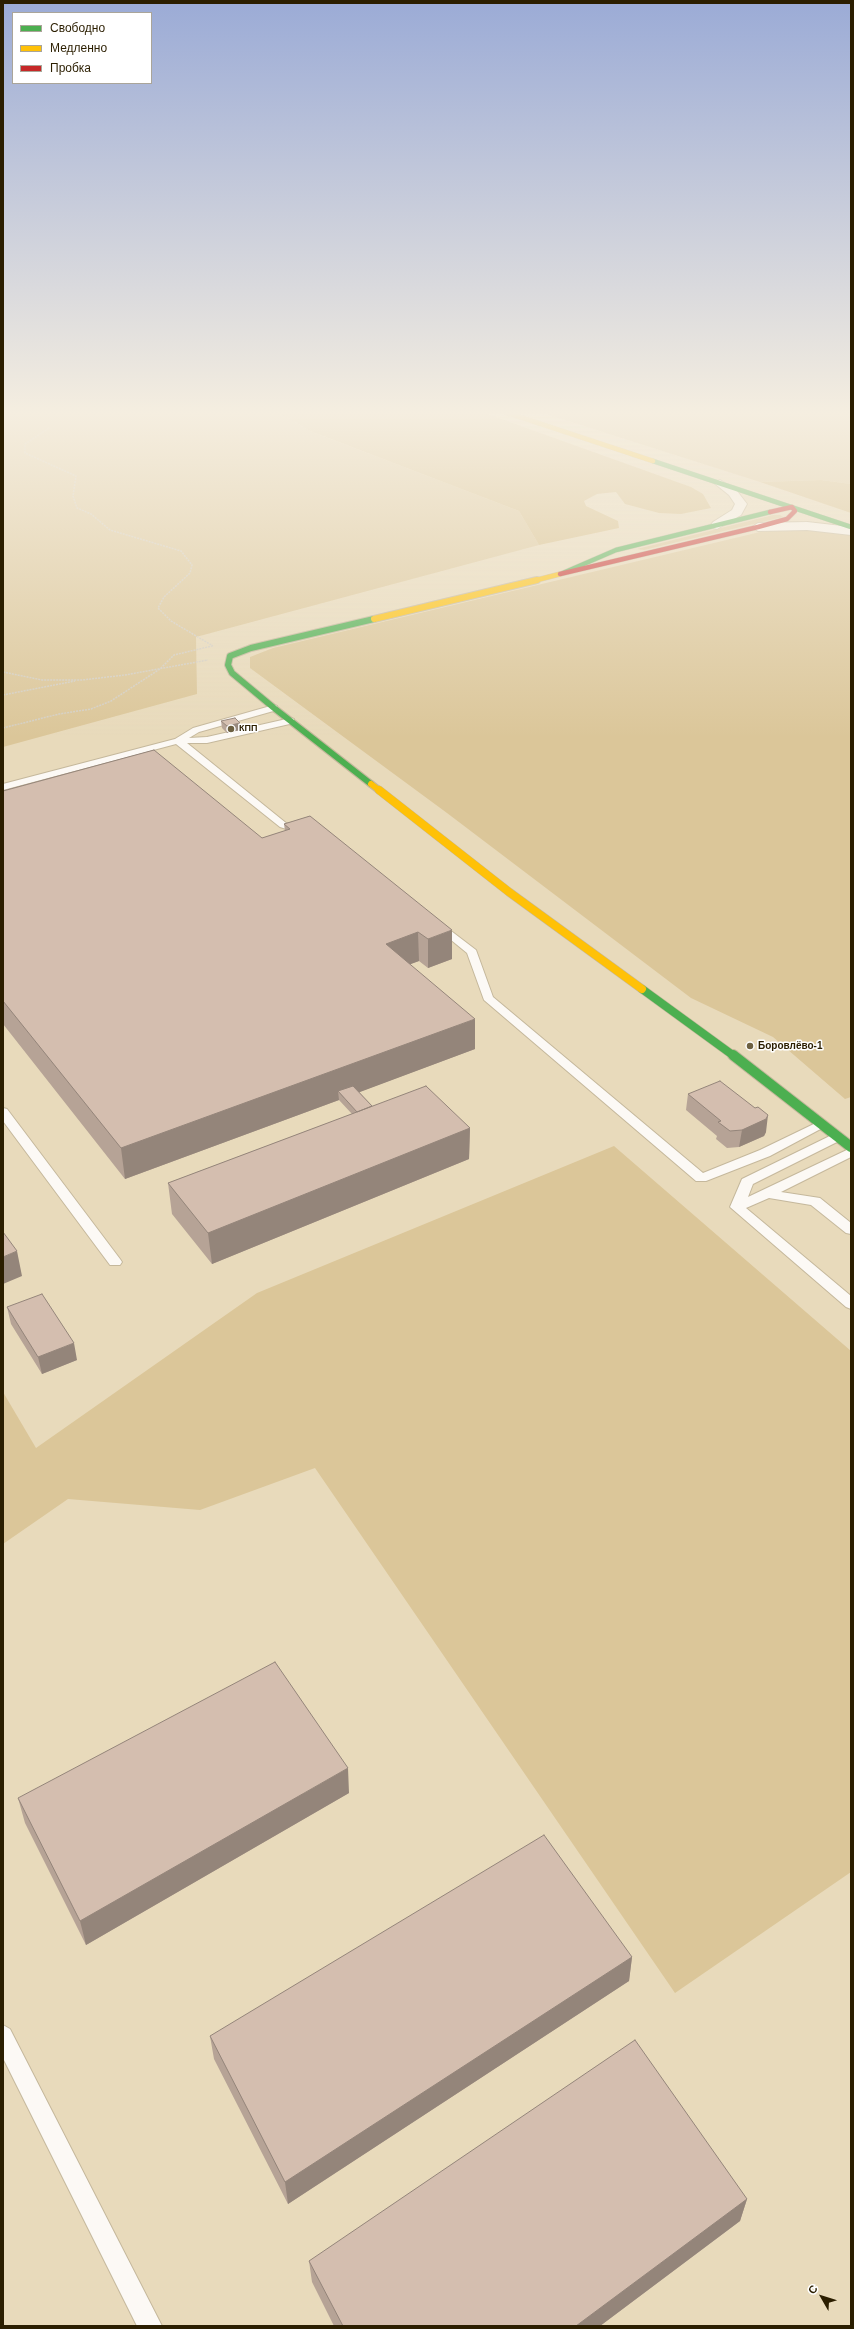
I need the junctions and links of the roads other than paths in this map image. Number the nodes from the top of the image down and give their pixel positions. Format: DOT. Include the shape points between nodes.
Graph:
graph roads {
  1 [pos="724,521"];
  2 [pos="735,521"];
  3 [pos="781,521"];
  4 [pos="832,521"];
  5 [pos="717,525"];
  6 [pos="758,527"];
  7 [pos="851,527"];
  8 [pos="851,531"];
  9 [pos="563,573"];
  10 [pos="274,708"];
  11 [pos="291,721"];
  12 [pos="178,741"];
  13 [pos="3,787"];
  14 [pos="310,833"];
  15 [pos="429,917"];
  16 [pos="3,1112"];
  17 [pos="822,1125"];
  18 [pos="838,1136"];
  19 [pos="851,1147"];
  20 [pos="851,1152"];
  21 [pos="773,1191"];
  22 [pos="737,1207"];
  23 [pos="851,1230"];
  24 [pos="115,1262"];
  25 [pos="851,1304"];
  26 [pos="3,2036"];
  27 [pos="150,2326"];
  1 -- 5 [label="street"];
  2 -- 5 [label="street"];
  3 -- 6 [label="street"];
  4 -- 7 [label="street"];
  5 -- 9 [label="street" via="616,550"];
  6 -- 8 [label="street" via="807,526"];
  6 -- 9 [label="street"];
  9 -- 10 [label="street" via="251,648 230,656 228,665 232,673"];
  10 -- 11 [label="street"];
  10 -- 12 [label="lane" via="196,730"];
  11 -- 12 [label="lane" via="207,740"];
  11 -- 17 [label="street" via="509,892 730,1053"];
  12 -- 13 [label="lane"];
  12 -- 14 [label="lane" via="283,825"];
  15 -- 17 [label="lane" via="472,952 488,998 701,1178 765,1153"];
  16 -- 24 [label="lane"];
  17 -- 18 [label="street"];
  18 -- 19 [label="street"];
  18 -- 22 [label="lane" via="747,1182"];
  20 -- 21 [label="lane"];
  21 -- 22 [label="lane"];
  21 -- 23 [label="lane" via="775,1196 815,1201"];
  22 -- 25 [label="lane"];
  26 -- 27 [label="lane"];
}
